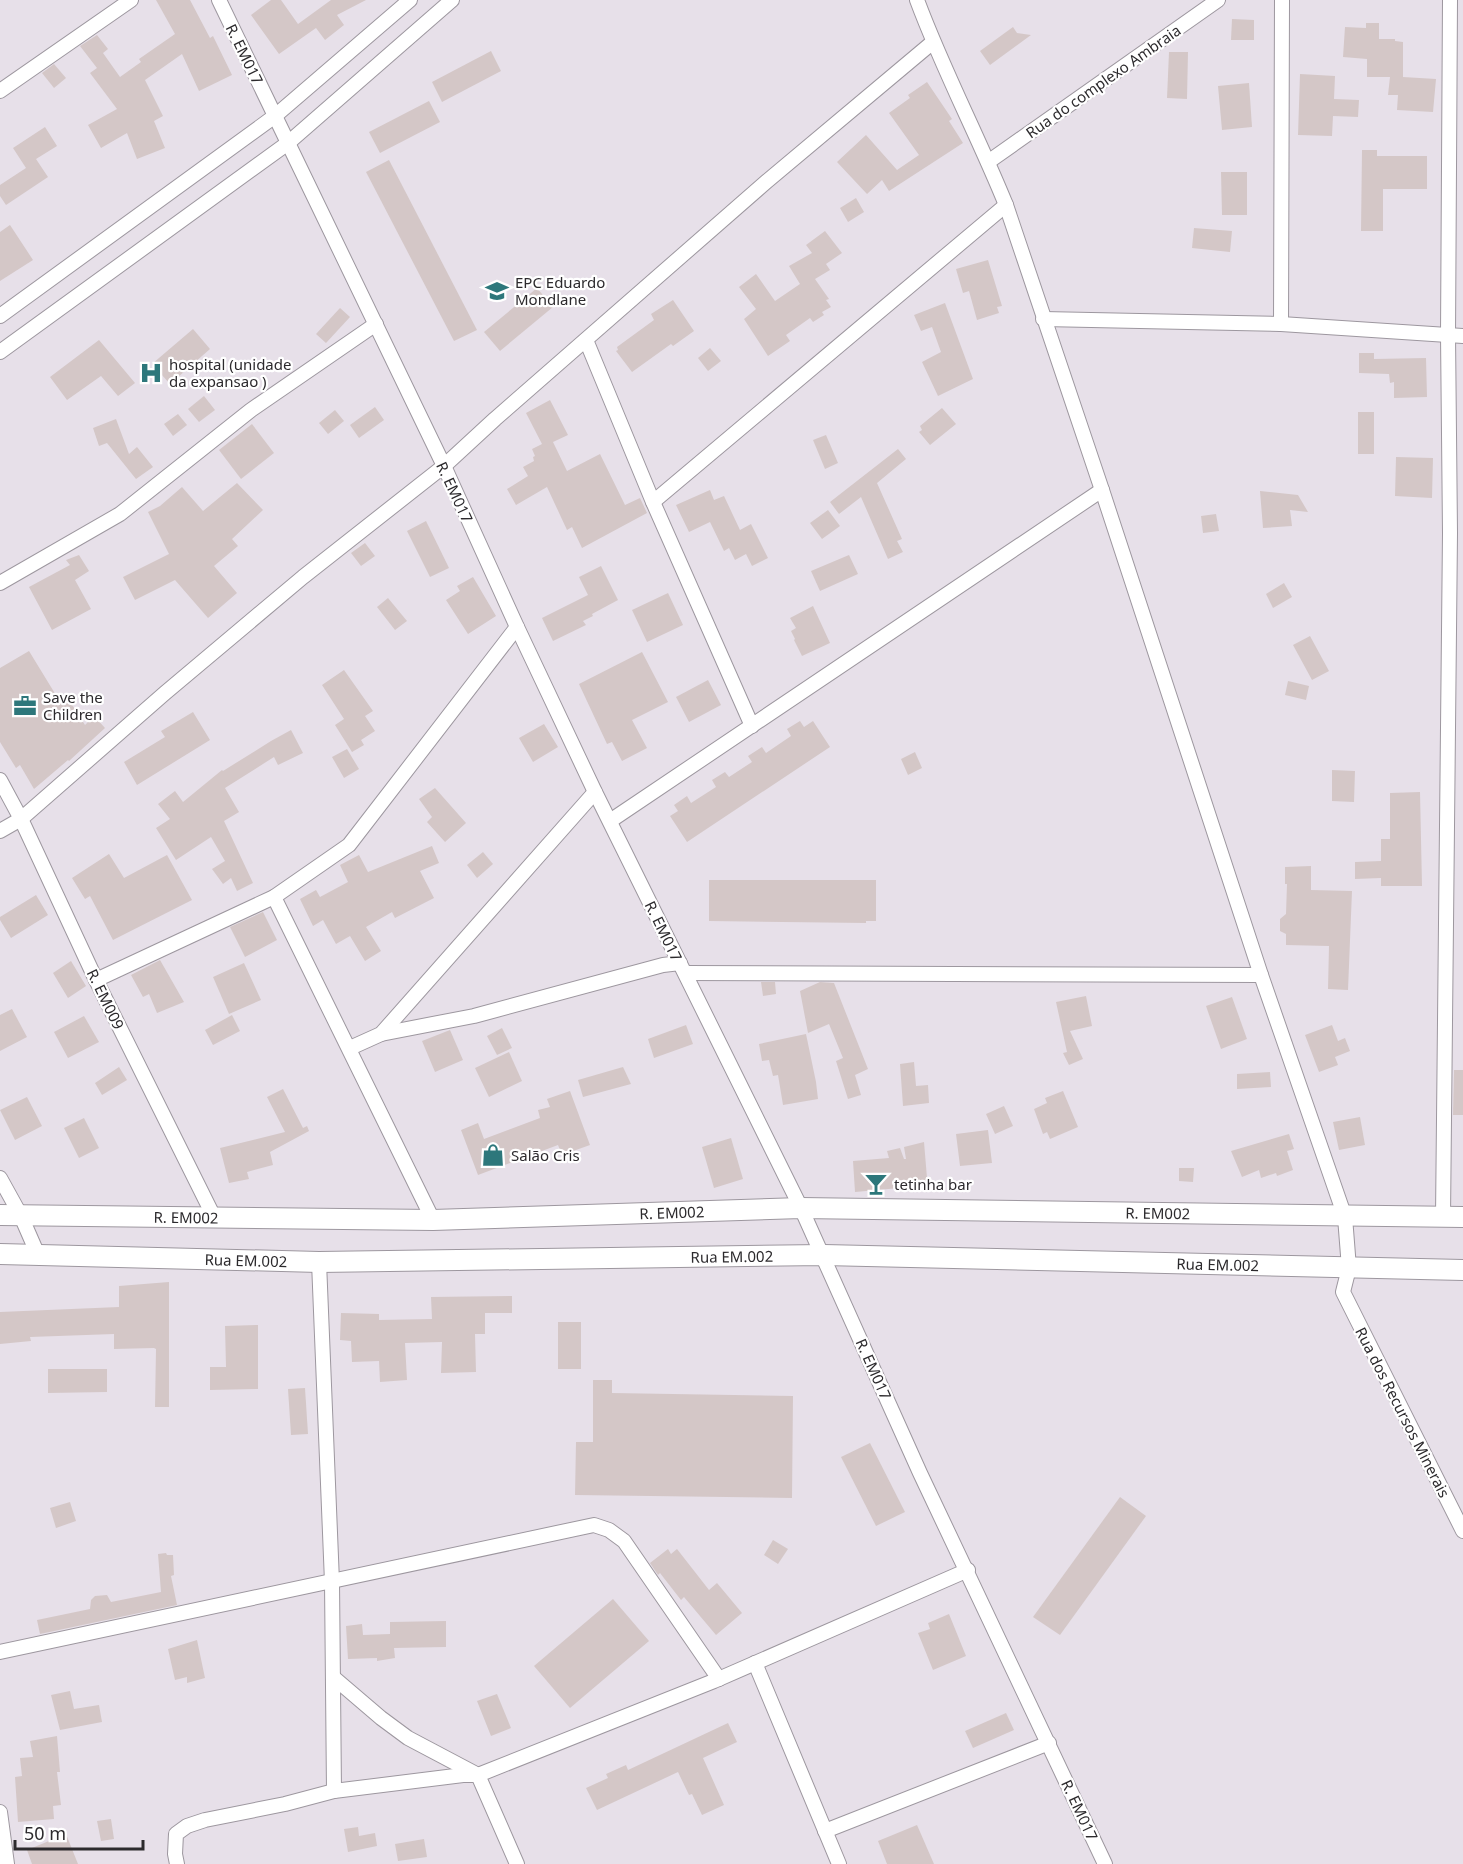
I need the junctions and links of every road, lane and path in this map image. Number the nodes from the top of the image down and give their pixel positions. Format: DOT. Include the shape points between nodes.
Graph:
graph roads {
  1 [pos="131,0"];
  2 [pos="219,0"];
  3 [pos="410,0"];
  4 [pos="452,0"];
  5 [pos="917,0"];
  6 [pos="1218,0"];
  7 [pos="1282,0"];
  8 [pos="1450,0"];
  9 [pos="933,42"];
  10 [pos="0,92"];
  11 [pos="275,117"];
  12 [pos="288,143"];
  13 [pos="988,162"];
  14 [pos="1006,205"];
  15 [pos="0,316"];
  16 [pos="1043,319"];
  17 [pos="376,324"];
  18 [pos="1281,324"];
  19 [pos="1448,335"];
  20 [pos="1463,336"];
  21 [pos="585,340"];
  22 [pos="0,352"];
  23 [pos="444,466"];
  24 [pos="1102,490"];
  25 [pos="653,502"];
  26 [pos="1456,533"];
  27 [pos="0,583"];
  28 [pos="517,627"];
  29 [pos="752,726"];
  30 [pos="0,780"];
  31 [pos="595,792"];
  32 [pos="21,819"];
  33 [pos="610,821"];
  34 [pos="0,831"];
  35 [pos="274,897"];
  36 [pos="683,968"];
  37 [pos="1261,975"];
  38 [pos="96,980"];
  39 [pos="381,1034"];
  40 [pos="350,1048"];
  41 [pos="0,1179"];
  42 [pos="801,1208"];
  43 [pos="0,1215"];
  44 [pos="21,1216"];
  45 [pos="214,1217"];
  46 [pos="1345,1217"];
  47 [pos="1443,1217"];
  48 [pos="1463,1217"];
  49 [pos="433,1220"];
  50 [pos="0,1254"];
  51 [pos="38,1255"];
  52 [pos="824,1255"];
  53 [pos="319,1262"];
  54 [pos="1349,1268"];
  55 [pos="1463,1270"];
  56 [pos="1463,1531"];
  57 [pos="968,1570"];
  58 [pos="332,1582"];
  59 [pos="0,1652"];
  60 [pos="755,1663"];
  61 [pos="333,1677"];
  62 [pos="719,1679"];
  63 [pos="1048,1743"];
  64 [pos="478,1775"];
  65 [pos="334,1791"];
  66 [pos="0,1812"];
  67 [pos="825,1831"];
  68 [pos="7,1864"];
  69 [pos="177,1864"];
  70 [pos="517,1864"];
  71 [pos="838,1864"];
  72 [pos="1106,1864"];
  1 -- 10 [label="street"];
  2 -- 11 [label="street, R. EM017"];
  3 -- 11 [label="street"];
  4 -- 12 [label="street"];
  5 -- 9 [label="street"];
  6 -- 13 [label="street, Rua do complexo Ambraia"];
  7 -- 18 [label="street"];
  8 -- 19 [label="street"];
  9 -- 13 [label="street"];
  9 -- 21 [label="street"];
  11 -- 12 [label="street, R. EM017"];
  11 -- 15 [label="street"];
  12 -- 17 [label="street, R. EM017"];
  12 -- 22 [label="street"];
  13 -- 14 [label="street"];
  14 -- 16 [label="street"];
  14 -- 25 [label="street"];
  16 -- 18 [label="street"];
  16 -- 24 [label="street"];
  17 -- 23 [label="street, R. EM017"];
  17 -- 27 [label="street" via="251,410 120,514"];
  18 -- 19 [label="street"];
  19 -- 20 [label="street"];
  19 -- 26 [label="street"];
  21 -- 23 [label="street"];
  21 -- 25 [label="street"];
  23 -- 28 [label="street, R. EM017"];
  23 -- 32 [label="street" via="303,577"];
  24 -- 29 [label="street"];
  24 -- 37 [label="street"];
  25 -- 29 [label="street"];
  26 -- 47 [label="street"];
  28 -- 31 [label="street, R. EM017"];
  28 -- 35 [label="street" via="349,845"];
  29 -- 33 [label="street"];
  30 -- 32 [label="street, R. EM009"];
  31 -- 33 [label="street, R. EM017"];
  31 -- 39 [label="street"];
  32 -- 34 [label="street"];
  32 -- 38 [label="street, R. EM009"];
  33 -- 36 [label="street, R. EM017"];
  35 -- 38 [label="street"];
  35 -- 40 [label="street"];
  36 -- 37 [label="street"];
  36 -- 39 [label="street" via="663,965 474,1016"];
  36 -- 42 [label="street, R. EM017"];
  37 -- 46 [label="street"];
  38 -- 45 [label="street, R. EM009"];
  39 -- 40 [label="street"];
  40 -- 49 [label="street"];
  41 -- 44 [label="street"];
  42 -- 46 [label="street, R. EM002"];
  42 -- 49 [label="street, R. EM002"];
  42 -- 52 [label="street, R. EM017"];
  43 -- 44 [label="street, R. EM002"];
  44 -- 45 [label="street, R. EM002"];
  44 -- 51 [label="street"];
  45 -- 49 [label="street, R. EM002"];
  46 -- 47 [label="street"];
  46 -- 54 [label="street"];
  47 -- 48 [label="street"];
  50 -- 51 [label="street, Rua EM.002"];
  51 -- 53 [label="street, Rua EM.002"];
  52 -- 53 [label="street, Rua EM.002"];
  52 -- 54 [label="street, Rua EM.002"];
  52 -- 57 [label="street, R. EM017" via="920,1473"];
  53 -- 58 [label="street"];
  54 -- 55 [label="street, Rua EM.002"];
  54 -- 56 [label="street, Rua dos Recursos Minerais" via="1343,1293"];
  57 -- 60 [label="street"];
  57 -- 63 [label="street, R. EM017"];
  58 -- 59 [label="street"];
  58 -- 61 [label="street"];
  58 -- 62 [label="street" via="594,1525 624,1541"];
  60 -- 62 [label="street"];
  60 -- 67 [label="street"];
  61 -- 64 [label="street" via="408,1738"];
  61 -- 65 [label="street"];
  62 -- 64 [label="street"];
  63 -- 67 [label="street"];
  63 -- 72 [label="street, R. EM017"];
  64 -- 65 [label="street"];
  64 -- 70 [label="street"];
  65 -- 69 [label="street" via="188,1826 176,1834"];
  66 -- 68 [label="street"];
  67 -- 71 [label="street"];
}
